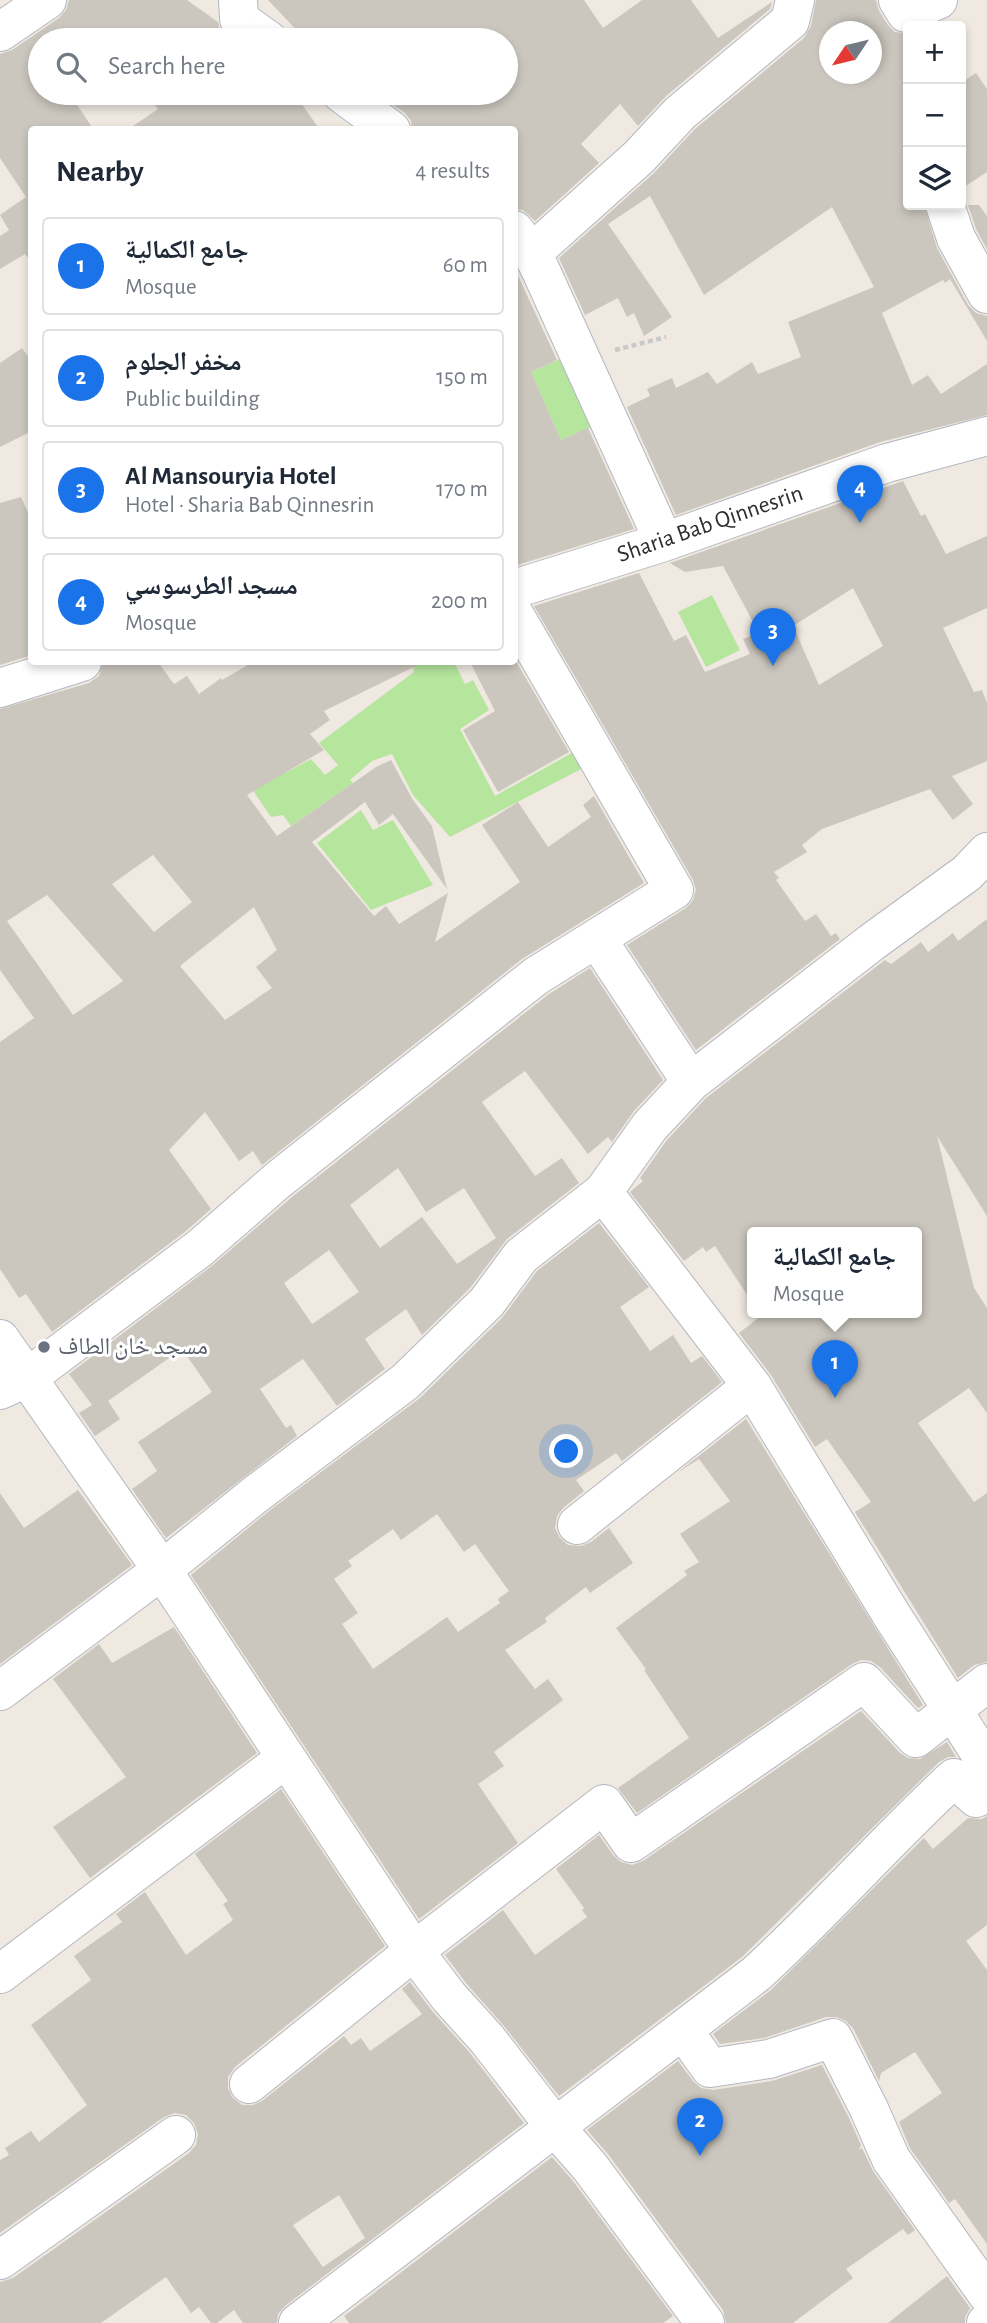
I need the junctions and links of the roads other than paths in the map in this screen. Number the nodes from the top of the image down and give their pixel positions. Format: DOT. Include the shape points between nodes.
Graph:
graph roads {
  1 [pos="47,0"];
  2 [pos="237,0"];
  3 [pos="795,0"];
  4 [pos="898,0"];
  5 [pos="938,0"];
  6 [pos="251,28"];
  7 [pos="0,32"];
  8 [pos="357,105"];
  9 [pos="386,126"];
  10 [pos="947,210"];
  11 [pos="523,242"];
  12 [pos="987,294"];
  13 [pos="987,436"];
  14 [pos="664,542"];
  15 [pos="518,588"];
  16 [pos="518,621"];
  17 [pos="73,665"];
  18 [pos="0,688"];
  19 [pos="987,852"];
  20 [pos="597,939"];
  21 [pos="691,1082"];
  22 [pos="603,1192"];
  23 [pos="0,1339"];
  24 [pos="14,1384"];
  25 [pos="752,1386"];
  26 [pos="577,1525"];
  27 [pos="162,1570"];
  28 [pos="987,1684"];
  29 [pos="0,1691"];
  30 [pos="951,1709"];
  31 [pos="916,1738"];
  32 [pos="285,1759"];
  33 [pos="978,1787"];
  34 [pos="414,1951"];
  35 [pos="0,1974"];
  36 [pos="683,2030"];
  37 [pos="248,2084"];
  38 [pos="555,2128"];
  39 [pos="176,2135"];
  40 [pos="0,2260"];
  41 [pos="987,2294"];
  42 [pos="700,2321"];
  43 [pos="298,2323"];
  1 -- 7 [label="street"];
  2 -- 6 [label="street" via="239,19"];
  3 -- 11 [label="street" via="790,21 680,113 639,157"];
  4 -- 5 [label="street" via="906,13"];
  8 -- 9 [label="street"];
  10 -- 12 [label="street"];
  11 -- 14 [label="street"];
  13 -- 14 [label="street, Sharia Bab Qinnesrin" via="887,463"];
  14 -- 15 [label="street, Sharia Bab Qinnesrin"];
  16 -- 20 [label="street" via="674,890"];
  17 -- 18 [label="street"];
  19 -- 21 [label="street" via="967,873"];
  20 -- 21 [label="street"];
  20 -- 24 [label="street" via="536,976 278,1180 200,1248"];
  21 -- 22 [label="street" via="649,1126"];
  22 -- 25 [label="street"];
  22 -- 27 [label="street" via="522,1256 487,1302 405,1382"];
  23 -- 24 [label="street"];
  24 -- 27 [label="street"];
  25 -- 26 [label="street"];
  25 -- 30 [label="street"];
  27 -- 29 [label="street"];
  27 -- 32 [label="street"];
  28 -- 30 [label="street"];
  30 -- 31 [label="street"];
  30 -- 33 [label="street"];
  31 -- 33 [label="street"];
  31 -- 34 [label="street" via="864,1682 631,1843 604,1804"];
  32 -- 34 [label="street"];
  32 -- 35 [label="street"];
  33 -- 36 [label="street" via="914,1815 757,1974"];
  34 -- 37 [label="street"];
  34 -- 38 [label="street"];
  36 -- 38 [label="street"];
  36 -- 41 [label="street" via="710,2068 769,2059 833,2038 891,2159"];
  38 -- 42 [label="street" via="590,2167"];
  38 -- 43 [label="street"];
  39 -- 40 [label="street"];
}
